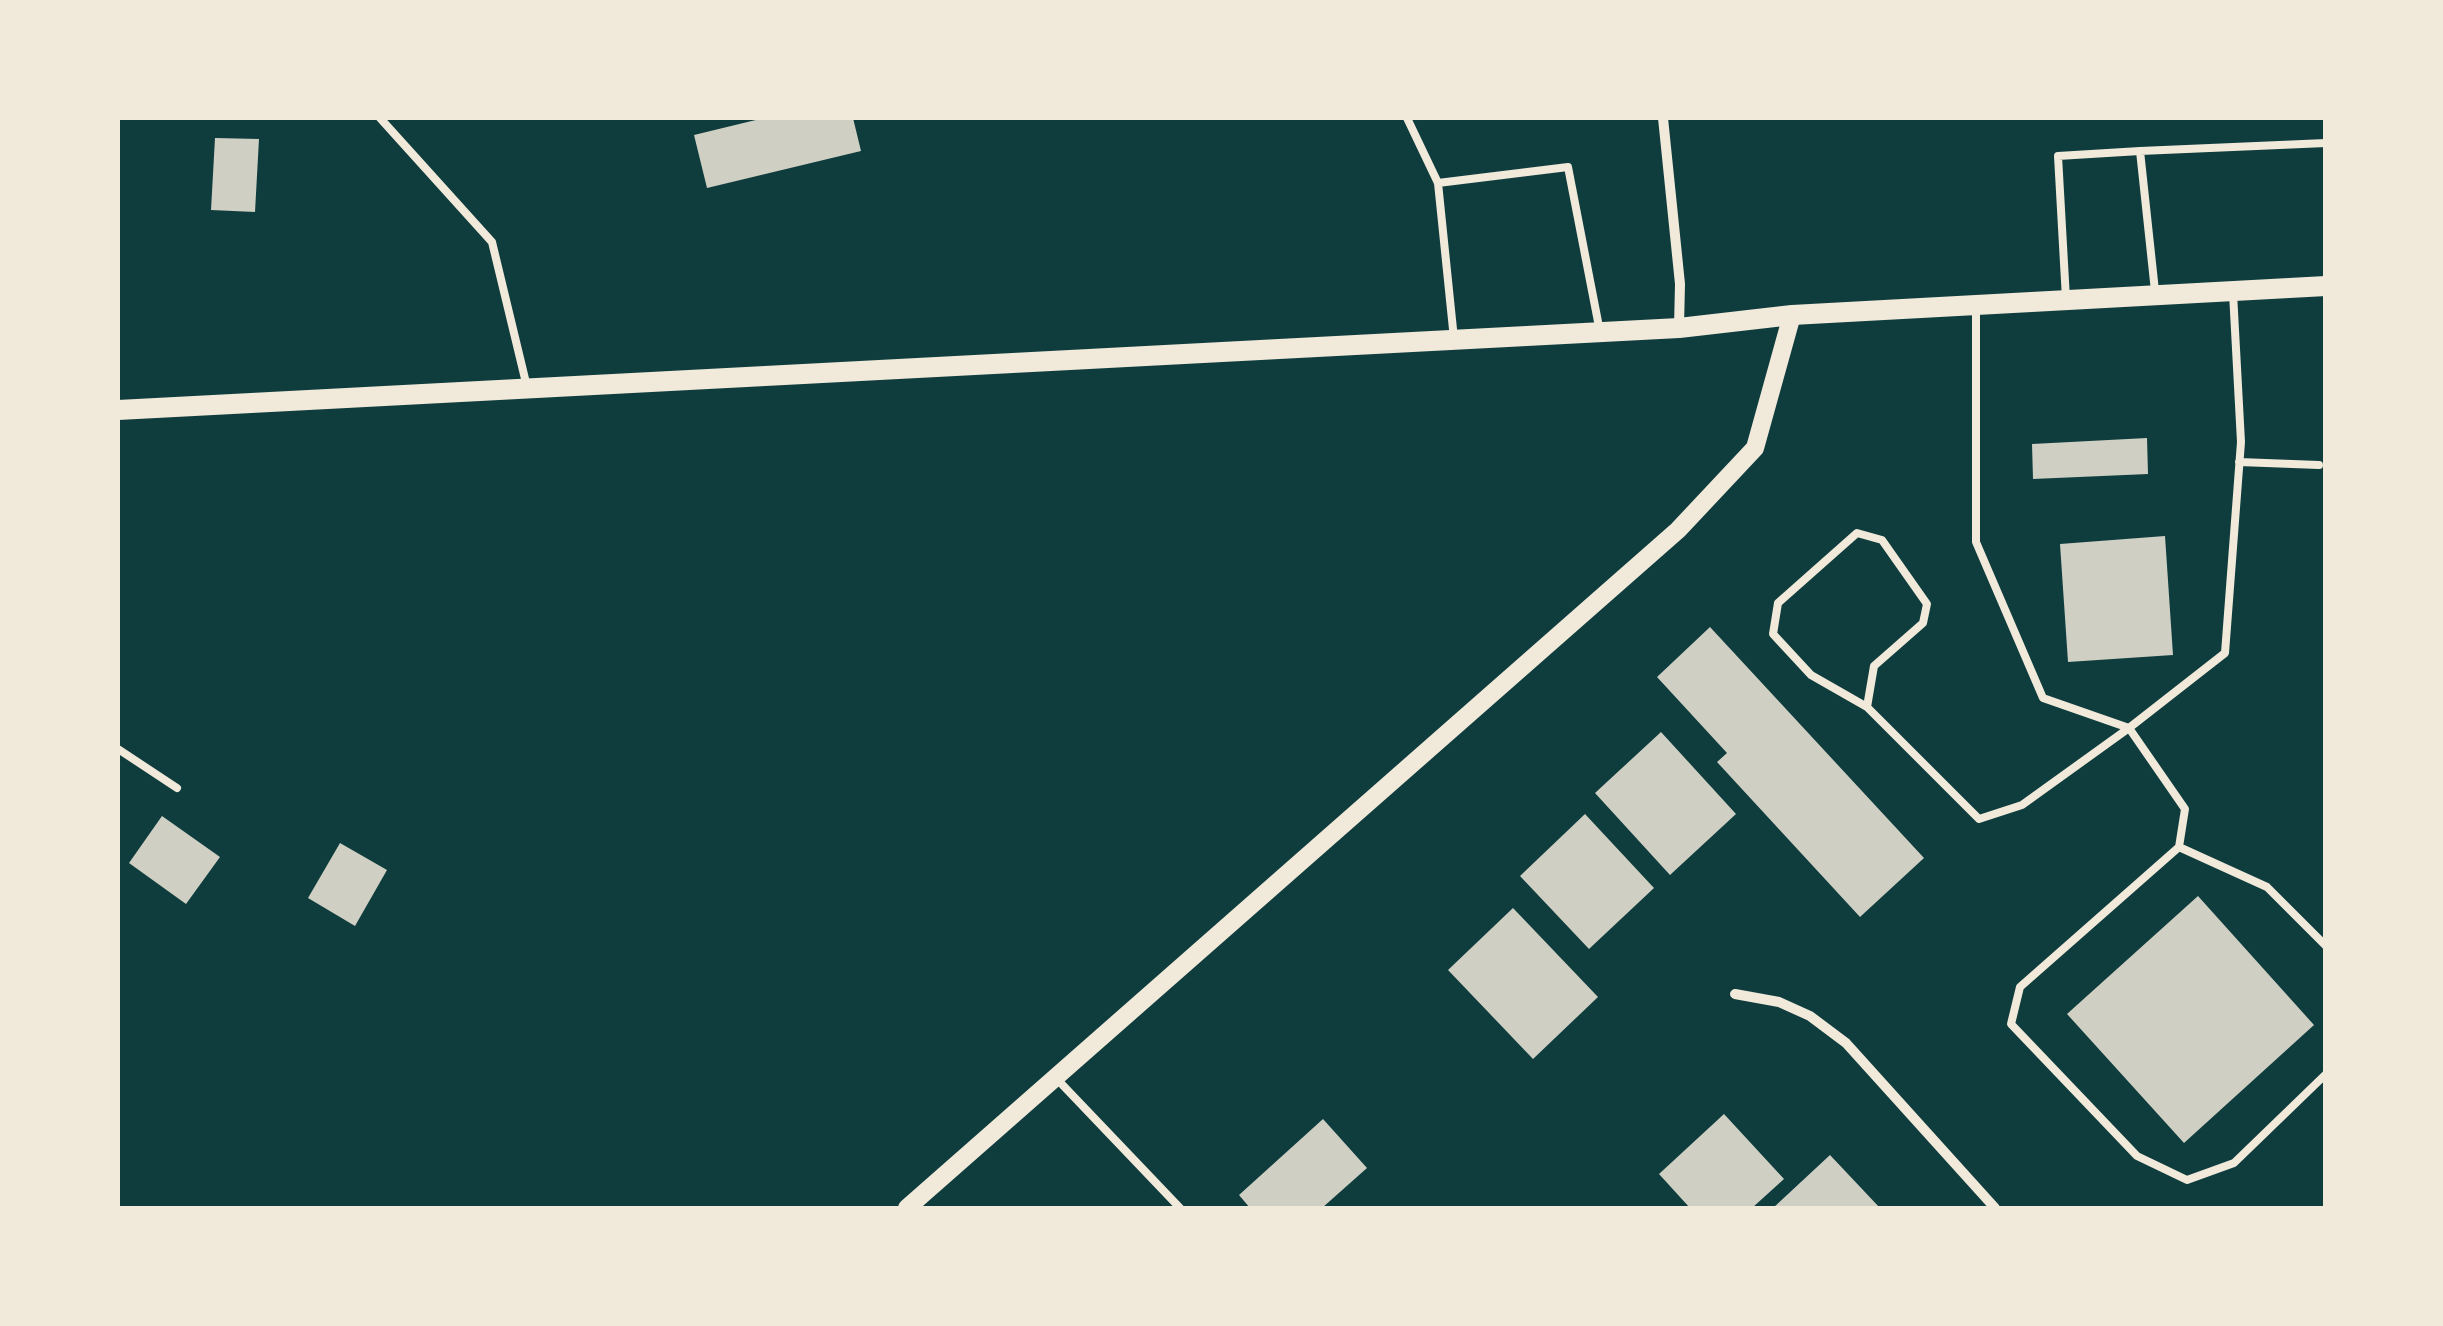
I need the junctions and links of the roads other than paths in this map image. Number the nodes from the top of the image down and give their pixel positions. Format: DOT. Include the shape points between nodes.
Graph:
graph roads {
  1 [pos="380,118"];
  2 [pos="1407,118"];
  3 [pos="1663,118"];
  4 [pos="2326,143"];
  5 [pos="2140,151"];
  6 [pos="1438,184"];
  7 [pos="2326,286"];
  8 [pos="2233,291"];
  9 [pos="2155,296"];
  10 [pos="2066,300"];
  11 [pos="1976,305"];
  12 [pos="1792,315"];
  13 [pos="1678,328"];
  14 [pos="1600,332"];
  15 [pos="1454,341"];
  16 [pos="528,391"];
  17 [pos="118,410"];
  18 [pos="2239,462"];
  19 [pos="2319,465"];
  20 [pos="1867,706"];
  21 [pos="2129,728"];
  22 [pos="118,750"];
  23 [pos="177,788"];
  24 [pos="2179,848"];
  25 [pos="2326,946"];
  26 [pos="1734,994"];
  27 [pos="2326,1074"];
  28 [pos="1055,1077"];
  29 [pos="907,1208"];
  30 [pos="1180,1208"];
  31 [pos="1995,1208"];
  1 -- 16 [label="lane" via="492,242"];
  2 -- 6 [label="lane"];
  3 -- 13 [label="street" via="1680,284"];
  4 -- 5 [label="lane"];
  5 -- 9 [label="lane"];
  5 -- 10 [label="lane" via="2058,156"];
  6 -- 14 [label="lane" via="1568,166"];
  6 -- 15 [label="lane"];
  7 -- 8 [label="main road"];
  8 -- 9 [label="main road"];
  8 -- 18 [label="lane"];
  9 -- 10 [label="main road"];
  10 -- 11 [label="main road"];
  11 -- 12 [label="main road"];
  11 -- 21 [label="lane" via="1976,542 2043,698"];
  12 -- 13 [label="main road"];
  12 -- 28 [label="street" via="1755,448 1678,530"];
  13 -- 14 [label="main road"];
  14 -- 15 [label="main road"];
  15 -- 16 [label="main road"];
  16 -- 17 [label="main road"];
  18 -- 19 [label="lane"];
  18 -- 21 [label="lane" via="2224,653"];
  20 -- 20 [label="lane" via="1874,666 1924,623 1927,604 1882,540 1857,533 1778,602 1773,634 1811,675"];
  20 -- 21 [label="lane" via="1978,820 2022,805"];
  21 -- 24 [label="lane" via="2184,809"];
  22 -- 23 [label="lane"];
  24 -- 25 [label="lane" via="2267,887"];
  24 -- 27 [label="lane" via="2020,987 2011,1024 2137,1156 2187,1180 2234,1163"];
  26 -- 31 [label="street" via="1779,1002 1846,1043"];
  28 -- 29 [label="street"];
  28 -- 30 [label="lane"];
}
